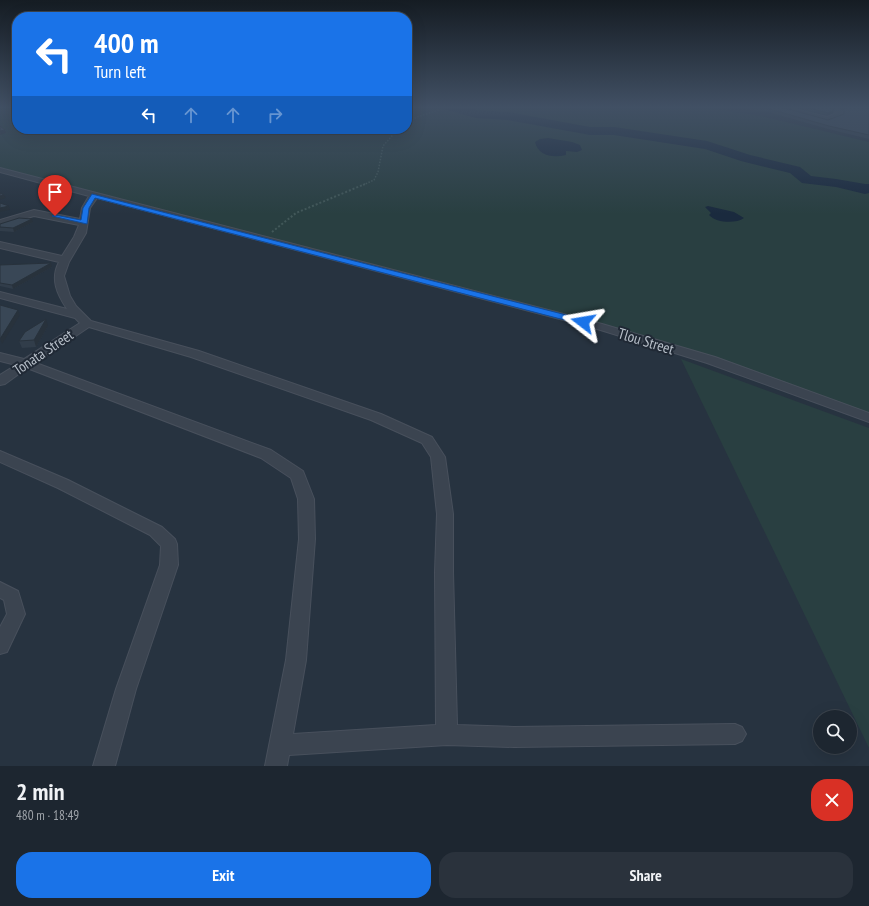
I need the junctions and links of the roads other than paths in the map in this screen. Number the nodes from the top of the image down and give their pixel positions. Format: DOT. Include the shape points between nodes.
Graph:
graph roads {
  1 [pos="0,170"];
  2 [pos="94,196"];
  3 [pos="0,223"];
  4 [pos="84,223"];
  5 [pos="0,245"];
  6 [pos="65,260"];
  7 [pos="0,295"];
  8 [pos="82,319"];
  9 [pos="0,357"];
  10 [pos="24,363"];
  11 [pos="0,381"];
  12 [pos="869,418"];
  13 [pos="0,456"];
  14 [pos="0,589"];
  15 [pos="0,646"];
  16 [pos="735,734"];
  17 [pos="447,735"];
  18 [pos="281,745"];
  19 [pos="104,766"];
  20 [pos="276,766"];
  1 -- 2 [label="street, Tlou Street"];
  2 -- 4 [label="street" via="86,208"];
  2 -- 12 [label="street, Tlou Street" via="598,326 711,360"];
  3 -- 4 [label="street" via="34,214"];
  4 -- 6 [label="street" via="82,233"];
  5 -- 6 [label="street"];
  6 -- 8 [label="street" via="58,274 62,289"];
  7 -- 8 [label="street"];
  8 -- 10 [label="street, Tonata Street"];
  8 -- 17 [label="street" via="376,417 427,440 438,457 445,514"];
  9 -- 10 [label="street"];
  10 -- 11 [label="street, Tonata Street"];
  10 -- 18 [label="street" via="266,454 298,475 306,499 307,539 296,660"];
  13 -- 19 [label="street" via="63,484 156,531 169,544 170,565 126,688"];
  14 -- 15 [label="street" via="12,596 16,614"];
  16 -- 17 [label="street" via="514,737"];
  17 -- 18 [label="street"];
  18 -- 20 [label="street"];
}
